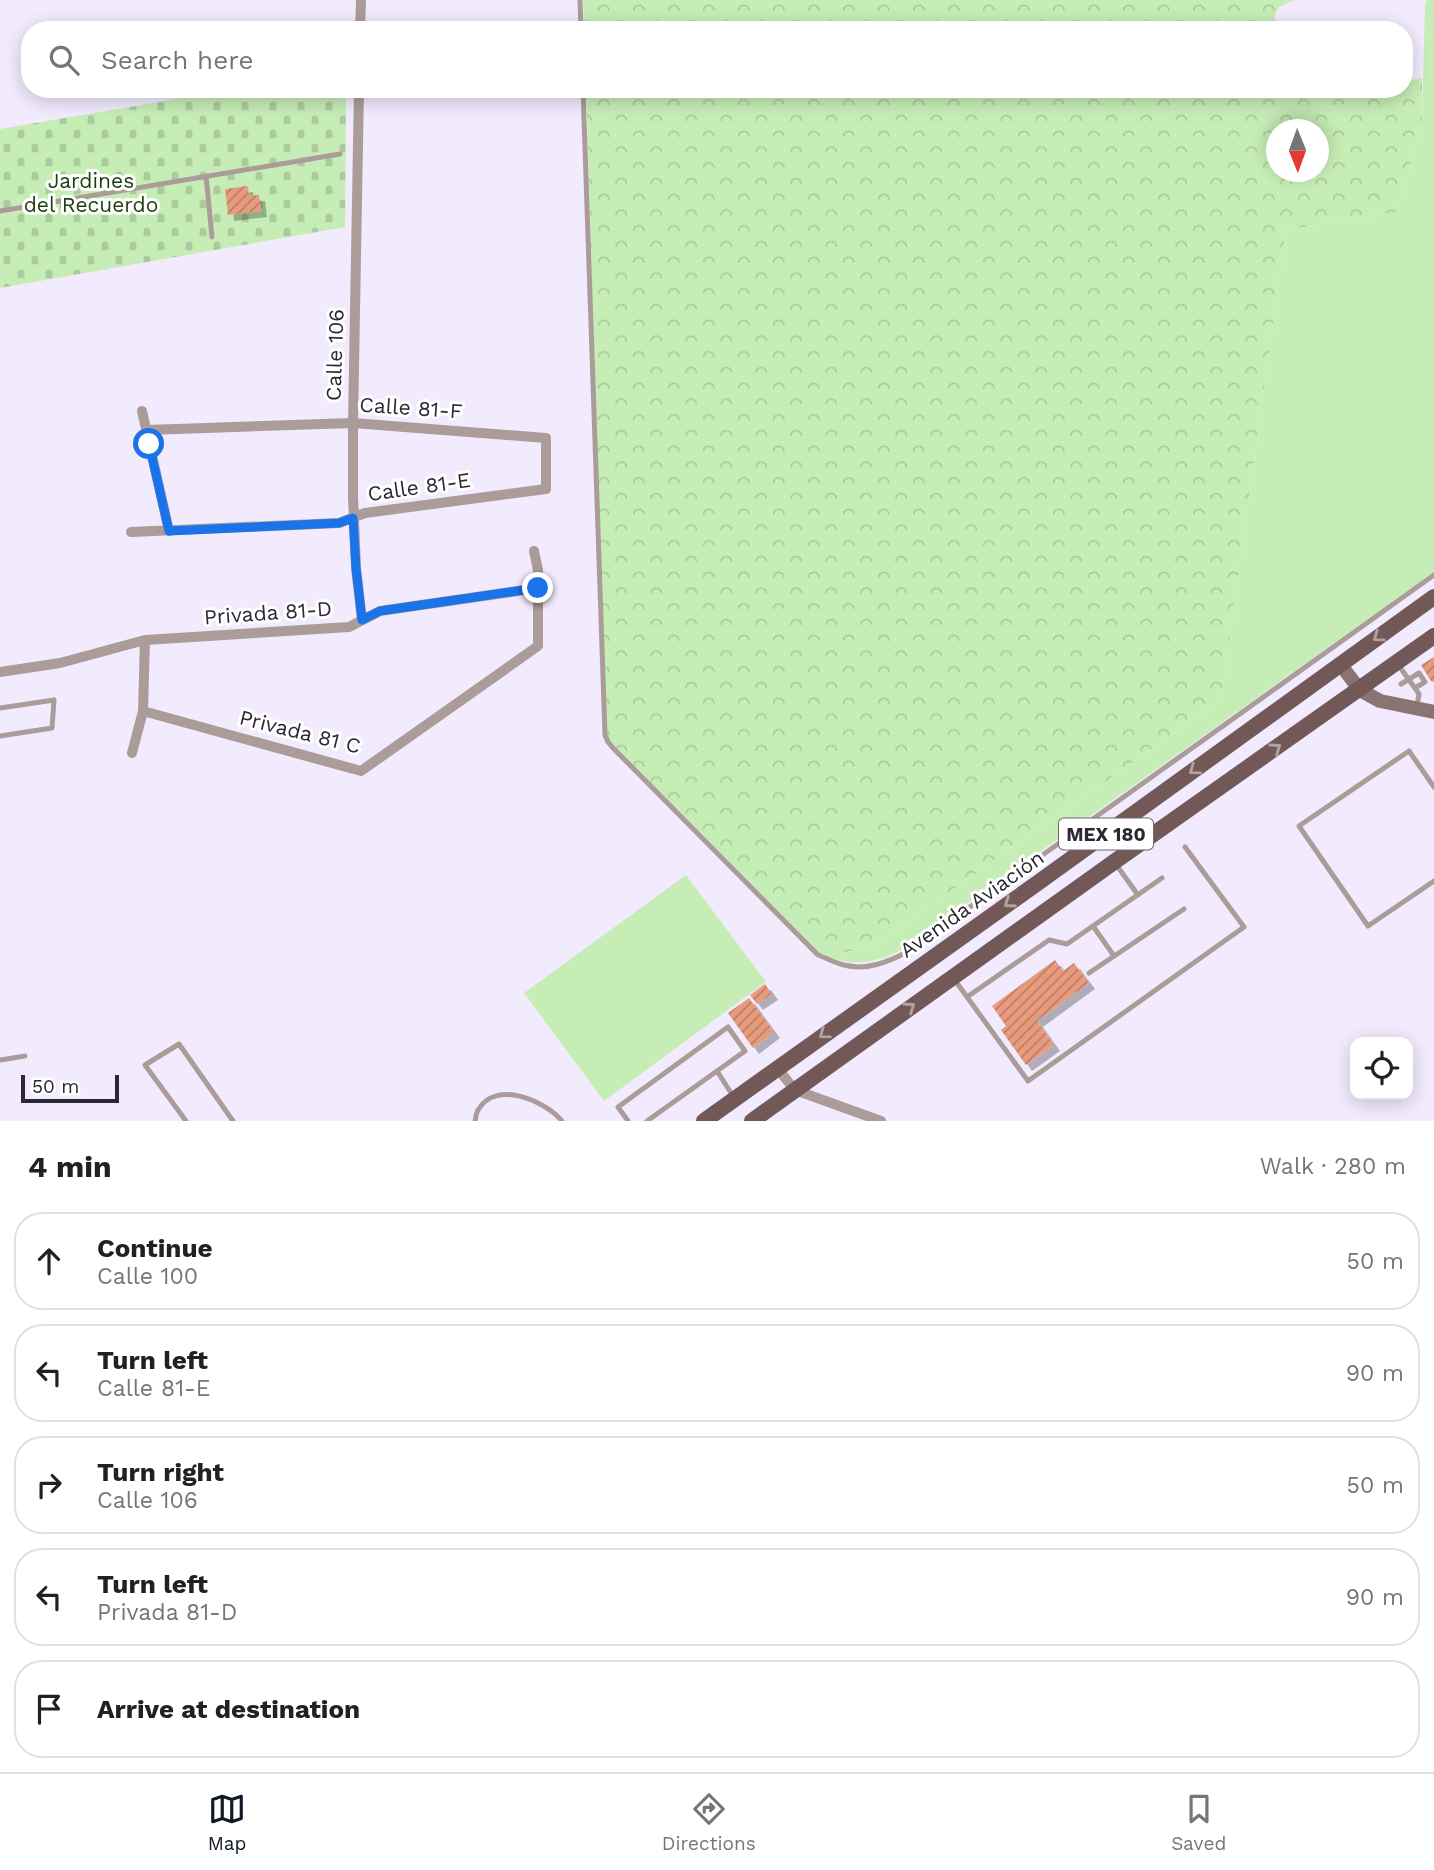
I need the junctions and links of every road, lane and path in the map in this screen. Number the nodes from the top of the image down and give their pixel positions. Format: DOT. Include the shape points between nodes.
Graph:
graph roads {
  1 [pos="361,0"];
  2 [pos="580,0"];
  3 [pos="360,21"];
  4 [pos="581,21"];
  5 [pos="359,98"];
  6 [pos="583,98"];
  7 [pos="340,154"];
  8 [pos="206,176"];
  9 [pos="0,211"];
  10 [pos="212,237"];
  11 [pos="142,411"];
  12 [pos="353,423"];
  13 [pos="147,430"];
  14 [pos="546,489"];
  15 [pos="353,518"];
  16 [pos="169,531"];
  17 [pos="131,532"];
  18 [pos="534,551"];
  19 [pos="1434,575"];
  20 [pos="538,588"];
  21 [pos="1434,597"];
  22 [pos="362,620"];
  23 [pos="1434,636"];
  24 [pos="145,640"];
  25 [pos="1397,663"];
  26 [pos="1340,664"];
  27 [pos="0,672"];
  28 [pos="1409,679"];
  29 [pos="1401,684"];
  30 [pos="1415,688"];
  31 [pos="1360,690"];
  32 [pos="0,708"];
  33 [pos="1416,709"];
  34 [pos="143,711"];
  35 [pos="1434,712"];
  36 [pos="0,736"];
  37 [pos="132,753"];
  38 [pos="1434,787"];
  39 [pos="1185,847"];
  40 [pos="1114,862"];
  41 [pos="1161,878"];
  42 [pos="1434,881"];
  43 [pos="1138,895"];
  44 [pos="1184,909"];
  45 [pos="1093,926"];
  46 [pos="1114,956"];
  47 [pos="1089,973"];
  48 [pos="953,977"];
  49 [pos="967,997"];
  50 [pos="25,1056"];
  51 [pos="0,1060"];
  52 [pos="777,1068"];
  53 [pos="717,1071"];
  54 [pos="795,1090"];
  55 [pos="735,1098"];
  56 [pos="186,1121"];
  57 [pos="233,1121"];
  58 [pos="475,1121"];
  59 [pos="562,1121"];
  60 [pos="628,1121"];
  61 [pos="647,1121"];
  62 [pos="704,1121"];
  63 [pos="752,1121"];
  64 [pos="881,1121"];
  1 -- 3 [label="street"];
  2 -- 4 [label="lane"];
  5 -- 12 [label="street, Calle 106"];
  6 -- 19 [label="lane" via="605,735 818,955 845,966 867,966 888,962 907,951"];
  7 -- 8 [label="lane"];
  8 -- 9 [label="lane"];
  8 -- 10 [label="lane"];
  11 -- 13 [label="street"];
  12 -- 13 [label="street, Calle 81-F"];
  12 -- 14 [label="street, Calle 81-F" via="545,438"];
  12 -- 15 [label="street, Calle 106"];
  13 -- 16 [label="street"];
  14 -- 15 [label="street, Calle 81-E"];
  15 -- 16 [label="street, Calle 81-E" via="339,523"];
  15 -- 22 [label="street, Calle 106"];
  16 -- 17 [label="street, Calle 81-E"];
  18 -- 20 [label="street"];
  20 -- 22 [label="street, Privada 81-D" via="380,611"];
  20 -- 34 [label="street, Privada 81 C" via="538,646 361,771"];
  21 -- 26 [label="main road, Avenida Aviación / MEX 180, one-way"];
  22 -- 24 [label="street, Privada 81-D" via="349,627"];
  23 -- 25 [label="main road, MEX 180"];
  24 -- 27 [label="street, Privada 81-D" via="61,663"];
  24 -- 34 [label="street"];
  25 -- 28 [label="lane"];
  25 -- 31 [label="main road, MEX 180"];
  26 -- 31 [label="main road"];
  26 -- 52 [label="main road, Avenida Aviación / MEX 180, one-way"];
  28 -- 29 [label="lane"];
  28 -- 30 [label="lane"];
  28 -- 30 [label="lane" via="1419,673 1425,682"];
  30 -- 33 [label="lane" via="1419,694"];
  31 -- 33 [label="main road" via="1380,701"];
  40 -- 31 [label="main road, MEX 180, one-way"];
  32 -- 36 [label="lane" via="54,700 52,728"];
  33 -- 35 [label="main road"];
  34 -- 37 [label="street"];
  38 -- 42 [label="lane" via="1409,751 1299,826 1368,926"];
  39 -- 49 [label="lane" via="1244,927 1028,1081"];
  40 -- 43 [label="lane"];
  40 -- 48 [label="main road, MEX 180"];
  41 -- 43 [label="lane"];
  43 -- 45 [label="lane"];
  44 -- 46 [label="lane"];
  45 -- 46 [label="lane"];
  45 -- 49 [label="lane" via="1067,944 1049,940"];
  46 -- 47 [label="lane"];
  48 -- 49 [label="lane"];
  54 -- 48 [label="main road, MEX 180, one-way"];
  50 -- 51 [label="lane"];
  52 -- 54 [label="street"];
  52 -- 55 [label="main road, Avenida Aviación / MEX 180"];
  53 -- 55 [label="lane"];
  53 -- 60 [label="lane" via="745,1051 728,1027 618,1107"];
  53 -- 61 [label="lane"];
  54 -- 63 [label="main road, MEX 180"];
  54 -- 64 [label="street"];
  55 -- 62 [label="main road, Avenida Aviación / MEX 180"];
  56 -- 57 [label="lane" via="145,1065 179,1044"];
  58 -- 59 [label="lane" via="479,1109 491,1098 505,1095 541,1103"];
}
